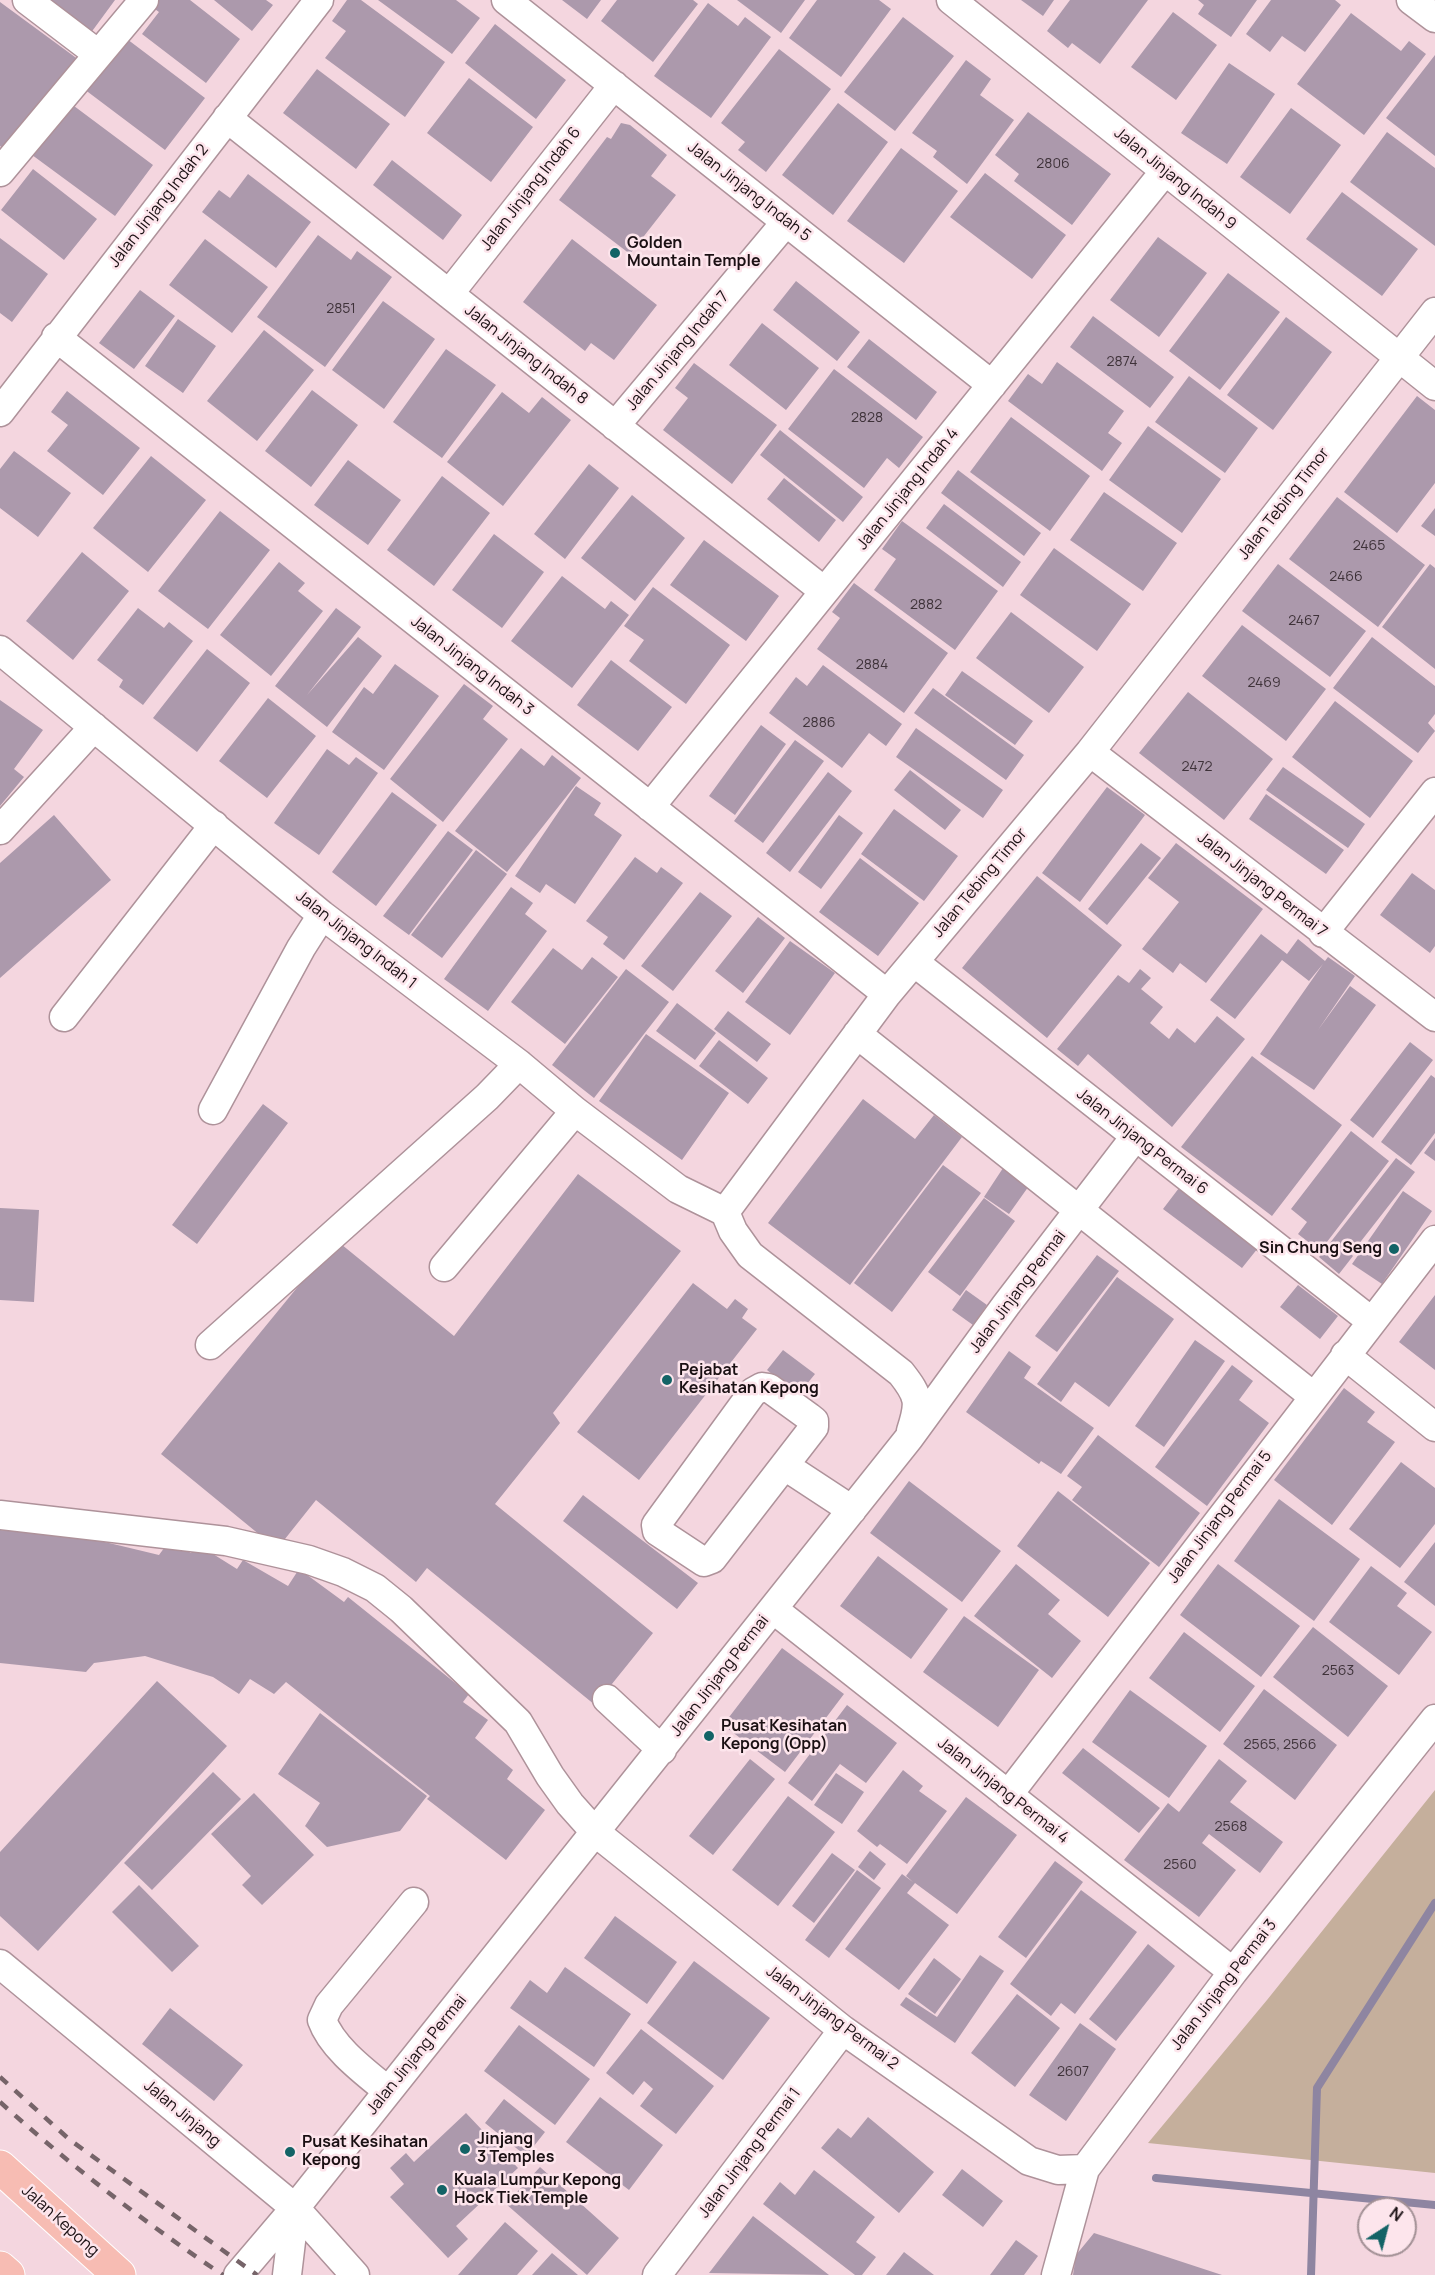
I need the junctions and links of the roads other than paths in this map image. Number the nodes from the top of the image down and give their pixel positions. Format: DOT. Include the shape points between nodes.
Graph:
graph roads {
  1 [pos="27,0"];
  2 [pos="144,0"];
  3 [pos="319,0"];
  4 [pos="506,0"];
  5 [pos="951,0"];
  6 [pos="1412,0"];
  7 [pos="1435,18"];
  8 [pos="98,54"];
  9 [pos="614,85"];
  10 [pos="227,118"];
  11 [pos="3,161"];
  12 [pos="1165,171"];
  13 [pos="786,222"];
  14 [pos="449,294"];
  15 [pos="1435,312"];
  16 [pos="56,337"];
  17 [pos="1399,357"];
  18 [pos="992,384"];
  19 [pos="1435,386"];
  20 [pos="0,412"];
  21 [pos="615,426"];
  22 [pos="824,591"];
  23 [pos="0,650"];
  24 [pos="94,727"];
  25 [pos="1090,752"];
  26 [pos="1435,792"];
  27 [pos="650,807"];
  28 [pos="214,825"];
  29 [pos="0,831"];
  30 [pos="322,915"];
  31 [pos="1323,933"];
  32 [pos="914,962"];
  33 [pos="887,994"];
  34 [pos="64,1017"];
  35 [pos="1435,1017"];
  36 [pos="857,1034"];
  37 [pos="519,1064"];
  38 [pos="213,1110"];
  39 [pos="575,1111"];
  40 [pos="1136,1137"];
  41 [pos="1080,1210"];
  42 [pos="725,1212"];
  43 [pos="1435,1240"];
  44 [pos="444,1267"];
  45 [pos="1371,1321"];
  46 [pos="210,1345"];
  47 [pos="1345,1355"];
  48 [pos="1313,1395"];
  49 [pos="1435,1427"];
  50 [pos="909,1438"];
  51 [pos="785,1466"];
  52 [pos="852,1510"];
  53 [pos="0,1515"];
  54 [pos="773,1609"];
  55 [pos="607,1699"];
  56 [pos="1435,1719"];
  57 [pos="662,1750"];
  58 [pos="1008,1795"];
  59 [pos="595,1832"];
  60 [pos="414,1902"];
  61 [pos="0,1964"];
  62 [pos="1233,1972"];
  63 [pos="843,2030"];
  64 [pos="388,2091"];
  65 [pos="0,2167"];
  66 [pos="1085,2169"];
  67 [pos="295,2208"];
  68 [pos="0,2268"];
  69 [pos="8,2275"];
  70 [pos="119,2275"];
  71 [pos="238,2275"];
  72 [pos="287,2275"];
  73 [pos="355,2275"];
  74 [pos="657,2275"];
  75 [pos="1056,2275"];
  1 -- 8 [label="street"];
  2 -- 8 [label="street"];
  3 -- 10 [label="street, Jalan Jinjang Indah 2"];
  4 -- 9 [label="street, Jalan Jinjang Indah 5"];
  5 -- 12 [label="street, Jalan Jinjang Indah 9"];
  6 -- 7 [label="street"];
  8 -- 11 [label="street"];
  9 -- 13 [label="street, Jalan Jinjang Indah 5"];
  9 -- 14 [label="street, Jalan Jinjang Indah 6"];
  10 -- 14 [label="street, Jalan Jinjang Indah 8"];
  10 -- 16 [label="street, Jalan Jinjang Indah 2"];
  12 -- 17 [label="street, Jalan Jinjang Indah 9"];
  12 -- 18 [label="street, Jalan Jinjang Indah 4"];
  13 -- 18 [label="street, Jalan Jinjang Indah 5"];
  13 -- 21 [label="street, Jalan Jinjang Indah 7"];
  14 -- 21 [label="street, Jalan Jinjang Indah 8"];
  15 -- 17 [label="street, Jalan Tebing Timor"];
  16 -- 20 [label="street, Jalan Jinjang Indah 2"];
  16 -- 27 [label="street, Jalan Jinjang Indah 3"];
  17 -- 19 [label="street, Jalan Jinjang Indah 9"];
  17 -- 25 [label="street, Jalan Tebing Timor"];
  18 -- 22 [label="street, Jalan Jinjang Indah 4"];
  21 -- 22 [label="street, Jalan Jinjang Indah 8"];
  22 -- 27 [label="street, Jalan Jinjang Indah 4"];
  23 -- 24 [label="street, Jalan Jinjang Indah 1"];
  24 -- 28 [label="street, Jalan Jinjang Indah 1"];
  24 -- 29 [label="street"];
  25 -- 31 [label="street, Jalan Jinjang Permai 7"];
  25 -- 32 [label="street, Jalan Tebing Timor"];
  26 -- 31 [label="street"];
  27 -- 33 [label="street, Jalan Jinjang Indah 3"];
  28 -- 30 [label="street, Jalan Jinjang Indah 1"];
  28 -- 34 [label="street"];
  30 -- 37 [label="street, Jalan Jinjang Indah 1"];
  30 -- 38 [label="street"];
  31 -- 35 [label="street, Jalan Jinjang Permai 7"];
  32 -- 33 [label="street, Jalan Tebing Timor"];
  32 -- 40 [label="street, Jalan Jinjang Permai 6"];
  33 -- 36 [label="street, Jalan Tebing Timor"];
  36 -- 41 [label="street"];
  36 -- 42 [label="street, Jalan Tebing Timor"];
  37 -- 39 [label="street, Jalan Jinjang Indah 1"];
  37 -- 46 [label="street"];
  39 -- 42 [label="street, Jalan Jinjang Indah 1" via="678,1189"];
  39 -- 44 [label="street"];
  40 -- 41 [label="street, Jalan Jinjang Permai"];
  40 -- 45 [label="street, Jalan Jinjang Permai 6"];
  41 -- 48 [label="street"];
  41 -- 50 [label="street, Jalan Jinjang Permai"];
  42 -- 50 [label="street" via="750,1255 901,1373 916,1392 918,1409"];
  43 -- 45 [label="street, Jalan Jinjang Permai 5"];
  45 -- 47 [label="street, Jalan Jinjang Permai 5"];
  47 -- 48 [label="street, Jalan Jinjang Permai 5"];
  47 -- 49 [label="street"];
  48 -- 58 [label="street, Jalan Jinjang Permai 5"];
  50 -- 52 [label="street, Jalan Jinjang Permai"];
  51 -- 51 [label="street" via="712,1559 704,1562 657,1531 658,1519 753,1392 762,1387 814,1421 814,1427"];
  51 -- 52 [label="street"];
  52 -- 54 [label="street, Jalan Jinjang Permai"];
  53 -- 59 [label="street, Jalan Jinjang Permai 2" via="264,1548 343,1572 375,1588 401,1608 518,1722 550,1776"];
  54 -- 57 [label="street, Jalan Jinjang Permai"];
  54 -- 58 [label="street, Jalan Jinjang Permai 4"];
  55 -- 57 [label="street"];
  56 -- 62 [label="street, Jalan Jinjang Permai 3"];
  57 -- 59 [label="street, Jalan Jinjang Permai"];
  58 -- 62 [label="street, Jalan Jinjang Permai 4"];
  59 -- 63 [label="street, Jalan Jinjang Permai 2"];
  59 -- 64 [label="street, Jalan Jinjang Permai"];
  60 -- 64 [label="street" via="329,2005 322,2020 326,2031"];
  61 -- 67 [label="street, Jalan Jinjang"];
  62 -- 66 [label="street, Jalan Jinjang Permai 3"];
  63 -- 66 [label="street, Jalan Jinjang Permai 2" via="1029,2161 1058,2170"];
  63 -- 74 [label="street, Jalan Jinjang Permai 1"];
  64 -- 67 [label="street, Jalan Jinjang Permai"];
  65 -- 70 [label="main road, Jalan Kepong"];
  66 -- 75 [label="street, Jalan Jinjang Permai 3"];
  67 -- 71 [label="street, Jalan Jinjang Permai"];
  67 -- 72 [label="street"];
  67 -- 73 [label="street, Jalan Jinjang"];
  68 -- 69 [label="main road"];
}
